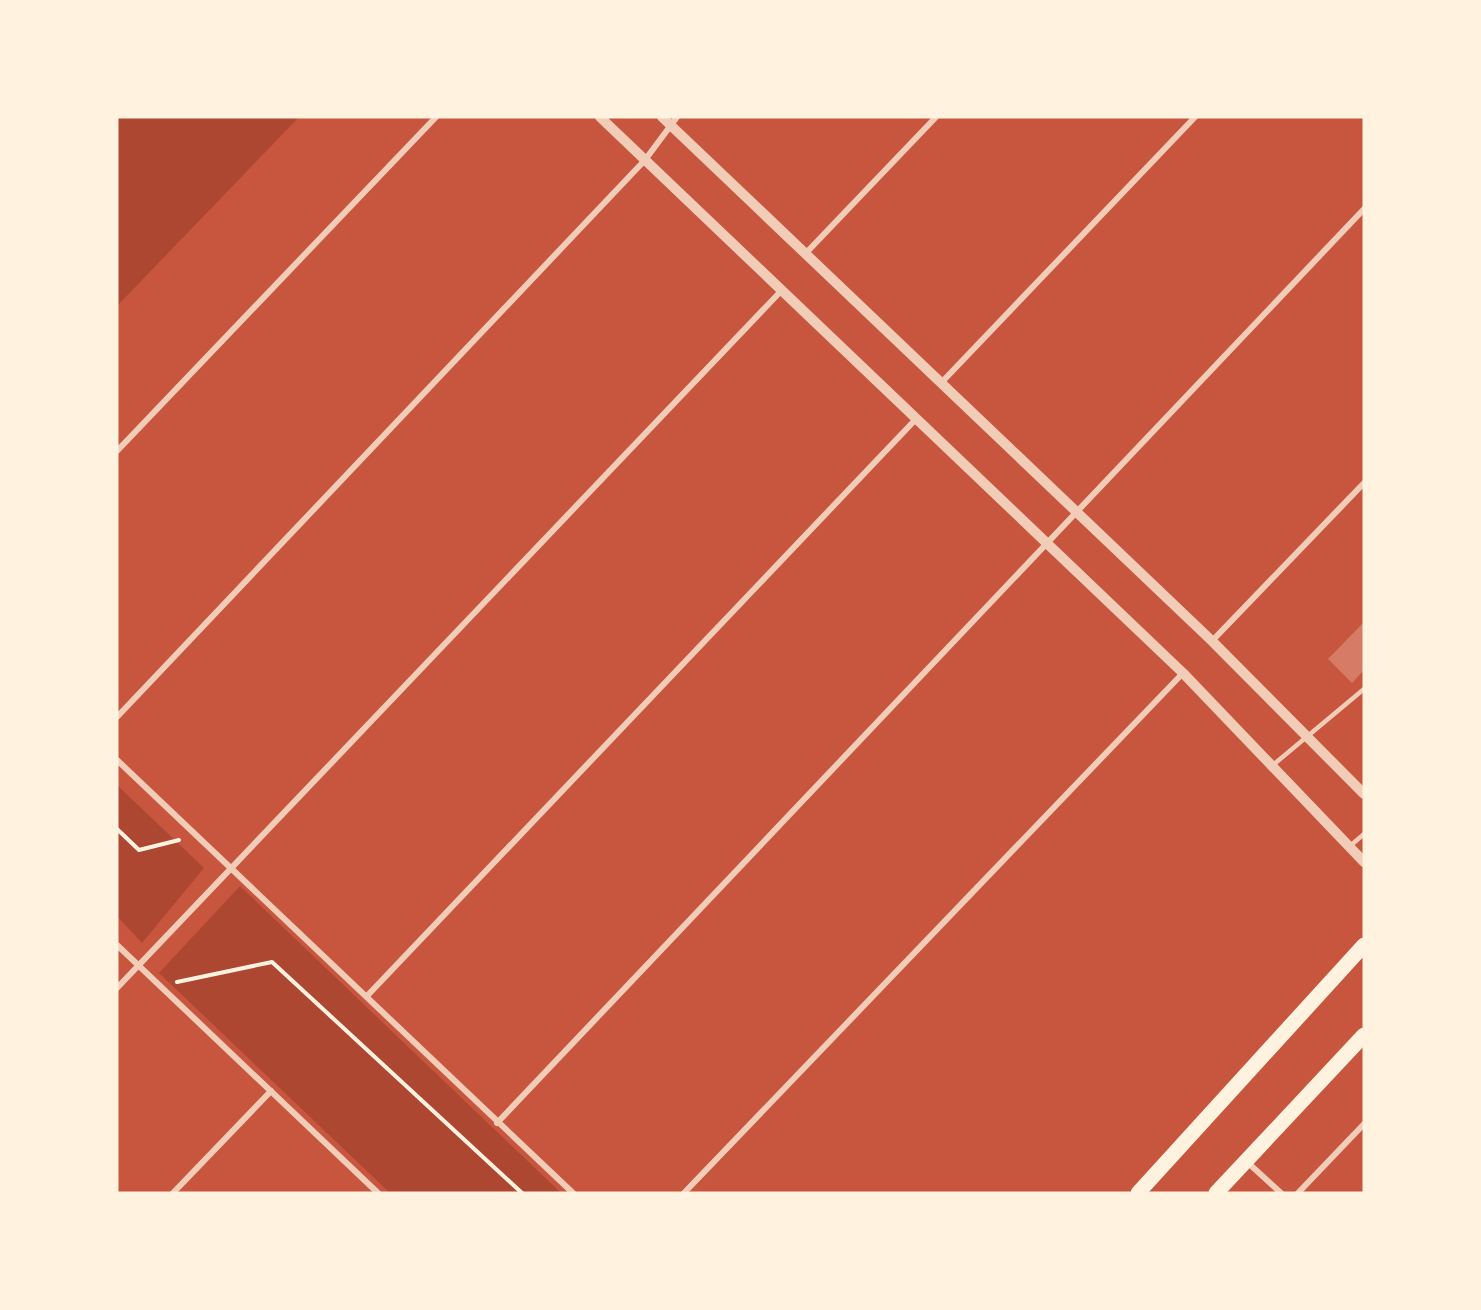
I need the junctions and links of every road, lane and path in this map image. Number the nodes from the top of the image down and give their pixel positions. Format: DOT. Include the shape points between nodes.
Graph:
graph roads {
  1 [pos="435,117"];
  2 [pos="600,117"];
  3 [pos="936,117"];
  4 [pos="1195,117"];
  5 [pos="670,120"];
  6 [pos="645,160"];
  7 [pos="1364,210"];
  8 [pos="805,254"];
  9 [pos="782,290"];
  10 [pos="941,382"];
  11 [pos="916,419"];
  12 [pos="117,451"];
  13 [pos="1364,483"];
  14 [pos="1077,512"];
  15 [pos="1047,544"];
  16 [pos="1212,640"];
  17 [pos="1183,673"];
  18 [pos="1364,688"];
  19 [pos="117,717"];
  20 [pos="1309,736"];
  21 [pos="117,760"];
  22 [pos="1273,765"];
  23 [pos="1364,794"];
  24 [pos="117,829"];
  25 [pos="1364,834"];
  26 [pos="197,836"];
  27 [pos="1350,846"];
  28 [pos="1364,862"];
  29 [pos="232,868"];
  30 [pos="117,945"];
  31 [pos="1364,945"];
  32 [pos="139,965"];
  33 [pos="161,986"];
  34 [pos="117,988"];
  35 [pos="367,996"];
  36 [pos="1364,1035"];
  37 [pos="271,1091"];
  38 [pos="497,1123"];
  39 [pos="1364,1124"];
  40 [pos="1246,1161"];
  41 [pos="173,1193"];
  42 [pos="378,1193"];
  43 [pos="522,1193"];
  44 [pos="573,1193"];
  45 [pos="684,1193"];
  46 [pos="1138,1193"];
  47 [pos="1216,1193"];
  48 [pos="1281,1193"];
  49 [pos="1298,1193"];
  1 -- 12 [label="street"];
  2 -- 6 [label="street"];
  3 -- 8 [label="street"];
  4 -- 10 [label="street"];
  5 -- 6 [label="street"];
  5 -- 8 [label="street"];
  6 -- 9 [label="street"];
  6 -- 19 [label="street"];
  7 -- 14 [label="street"];
  8 -- 10 [label="street"];
  9 -- 11 [label="street"];
  9 -- 29 [label="street"];
  10 -- 14 [label="street"];
  11 -- 15 [label="street"];
  11 -- 35 [label="street"];
  13 -- 16 [label="street"];
  14 -- 15 [label="street"];
  14 -- 16 [label="street"];
  15 -- 17 [label="street"];
  15 -- 38 [label="street"];
  16 -- 20 [label="street"];
  17 -- 22 [label="street"];
  17 -- 45 [label="street"];
  18 -- 20 [label="lane"];
  20 -- 22 [label="lane"];
  20 -- 23 [label="street"];
  21 -- 26 [label="street"];
  22 -- 27 [label="street"];
  24 -- 26 [label="path" via="139,850"];
  25 -- 27 [label="lane"];
  26 -- 29 [label="street"];
  27 -- 28 [label="street"];
  29 -- 32 [label="street"];
  29 -- 35 [label="street"];
  30 -- 32 [label="street"];
  31 -- 46 [label="main road"];
  32 -- 33 [label="street"];
  32 -- 34 [label="street"];
  33 -- 37 [label="street"];
  33 -- 43 [label="path" via="272,962"];
  35 -- 38 [label="street"];
  36 -- 40 [label="main road"];
  37 -- 41 [label="street"];
  37 -- 42 [label="street"];
  38 -- 44 [label="street"];
  39 -- 49 [label="street"];
  40 -- 47 [label="main road"];
  40 -- 48 [label="street"];
}
